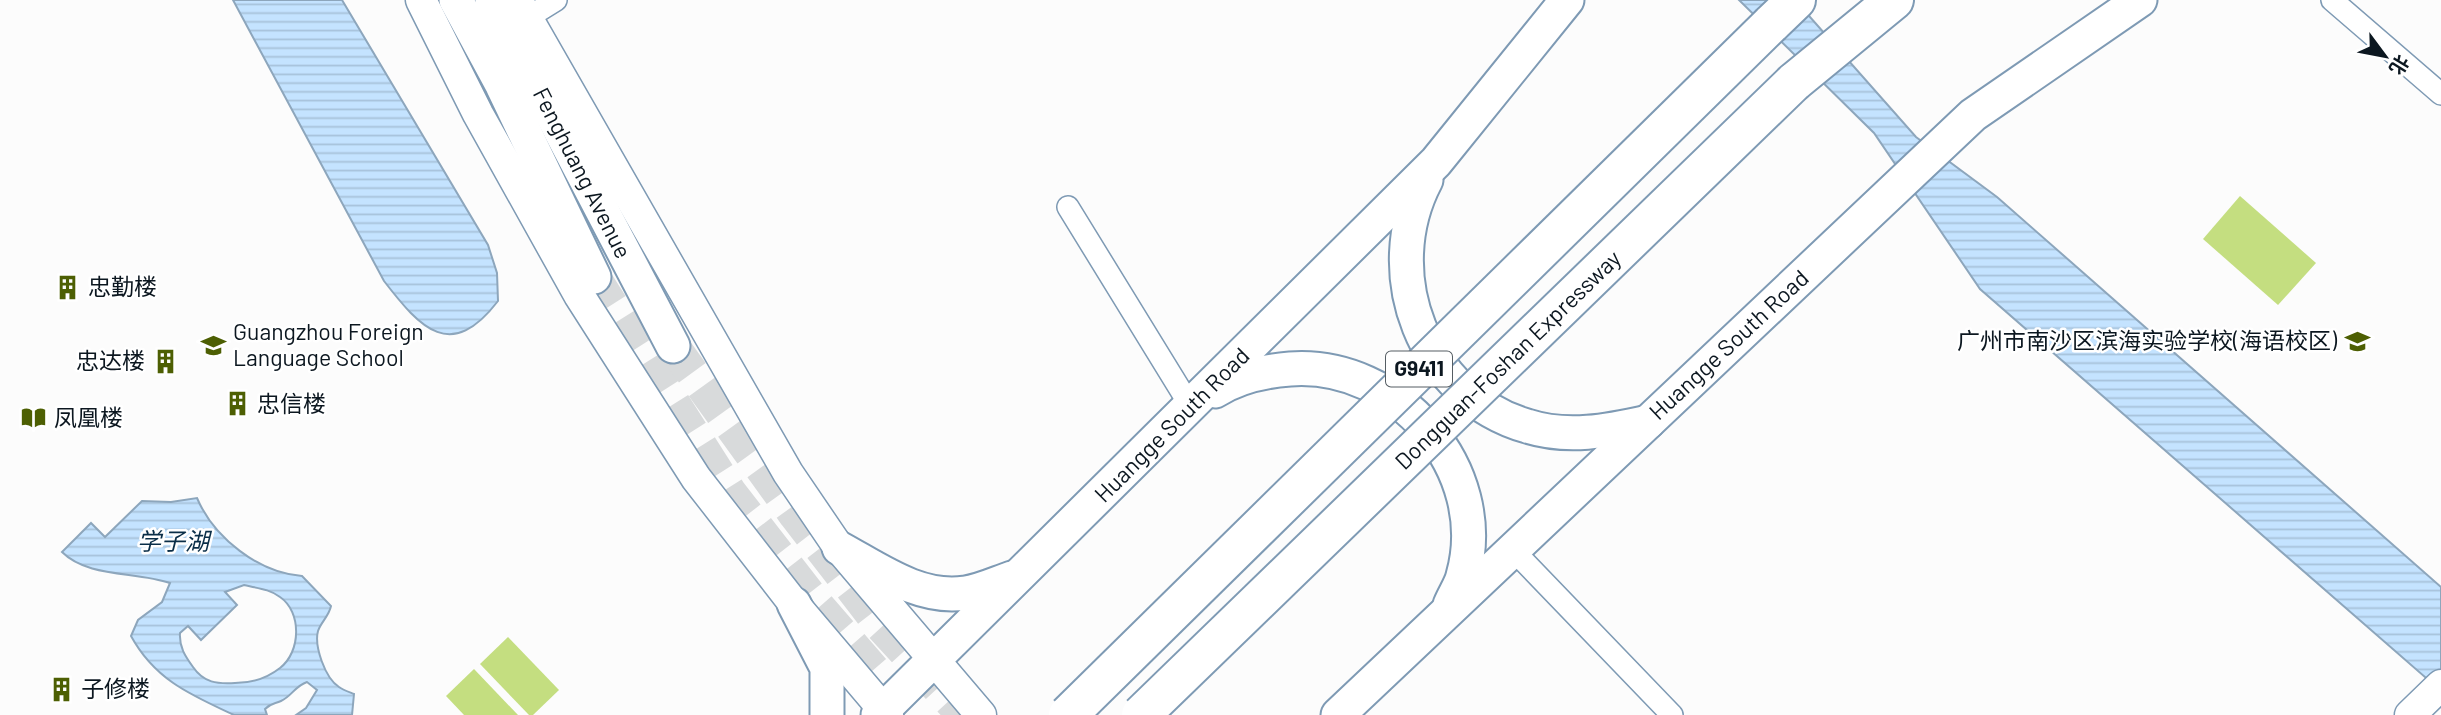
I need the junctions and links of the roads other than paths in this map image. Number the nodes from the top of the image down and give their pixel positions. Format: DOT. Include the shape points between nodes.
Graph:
graph roads {
  1 [pos="421,0"];
  2 [pos="456,0"];
  3 [pos="492,0"];
  4 [pos="556,0"];
  5 [pos="1567,0"];
  6 [pos="1870,0"];
  7 [pos="1894,0"];
  8 [pos="2140,0"];
  9 [pos="2332,0"];
  10 [pos="1786,8"];
  11 [pos="522,9"];
  12 [pos="1794,82"];
  13 [pos="2441,94"];
  14 [pos="1436,162"];
  15 [pos="1068,207"];
  16 [pos="594,277"];
  17 [pos="673,346"];
  18 [pos="1191,407"];
  19 [pos="1648,422"];
  20 [pos="839,548"];
  21 [pos="1513,550"];
  22 [pos="1018,576"];
  23 [pos="794,604"];
  24 [pos="1446,613"];
  25 [pos="933,662"];
  26 [pos="2441,685"];
  27 [pos="883,713"];
  28 [pos="827,715"];
  29 [pos="981,715"];
  30 [pos="1068,715"];
  31 [pos="1141,715"];
  32 [pos="1338,715"];
  33 [pos="1672,715"];
  34 [pos="2410,715"];
  1 -- 23 [label="main road" via="478,114 579,295 696,478"];
  2 -- 16 [label="main road, Fenghuang Avenue"];
  3 -- 17 [label="main road, Fenghuang Avenue"];
  4 -- 11 [label="street"];
  5 -- 14 [label="main road, Huangge South Road"];
  6 -- 12 [label="highway, Dongguan-Foshan Expressway / G9411"];
  7 -- 12 [label="highway"];
  8 -- 19 [label="main road, Huangge South Road" via="1973,115"];
  9 -- 13 [label="street"];
  10 -- 30 [label="highway, G9411, bridge"];
  11 -- 20 [label="main road" via="748,406"];
  12 -- 31 [label="highway, Dongguan-Foshan Expressway / G9411, bridge"];
  14 -- 18 [label="main road, Huangge South Road"];
  14 -- 19 [label="main road" via="1416,198 1405,278 1414,318 1431,354 1457,386 1489,410 1526,426 1566,434"];
  15 -- 18 [label="street"];
  18 -- 22 [label="main road, Huangge South Road"];
  18 -- 24 [label="main road" via="1226,384 1266,370 1309,367 1350,375 1388,392 1421,419 1446,453 1462,492 1468,534 1463,576"];
  19 -- 21 [label="main road, Huangge South Road"];
  20 -- 22 [label="main road" via="901,582 940,593 967,593"];
  20 -- 25 [label="main road"];
  21 -- 24 [label="main road, Huangge South Road"];
  21 -- 33 [label="street"];
  22 -- 25 [label="main road, Huangge South Road"];
  23 -- 27 [label="main road"];
  23 -- 28 [label="main road" via="827,668"];
  24 -- 32 [label="main road, Huangge South Road"];
  25 -- 27 [label="main road, Huangge South Road"];
  25 -- 29 [label="main road"];
  26 -- 34 [label="main road"];
}
